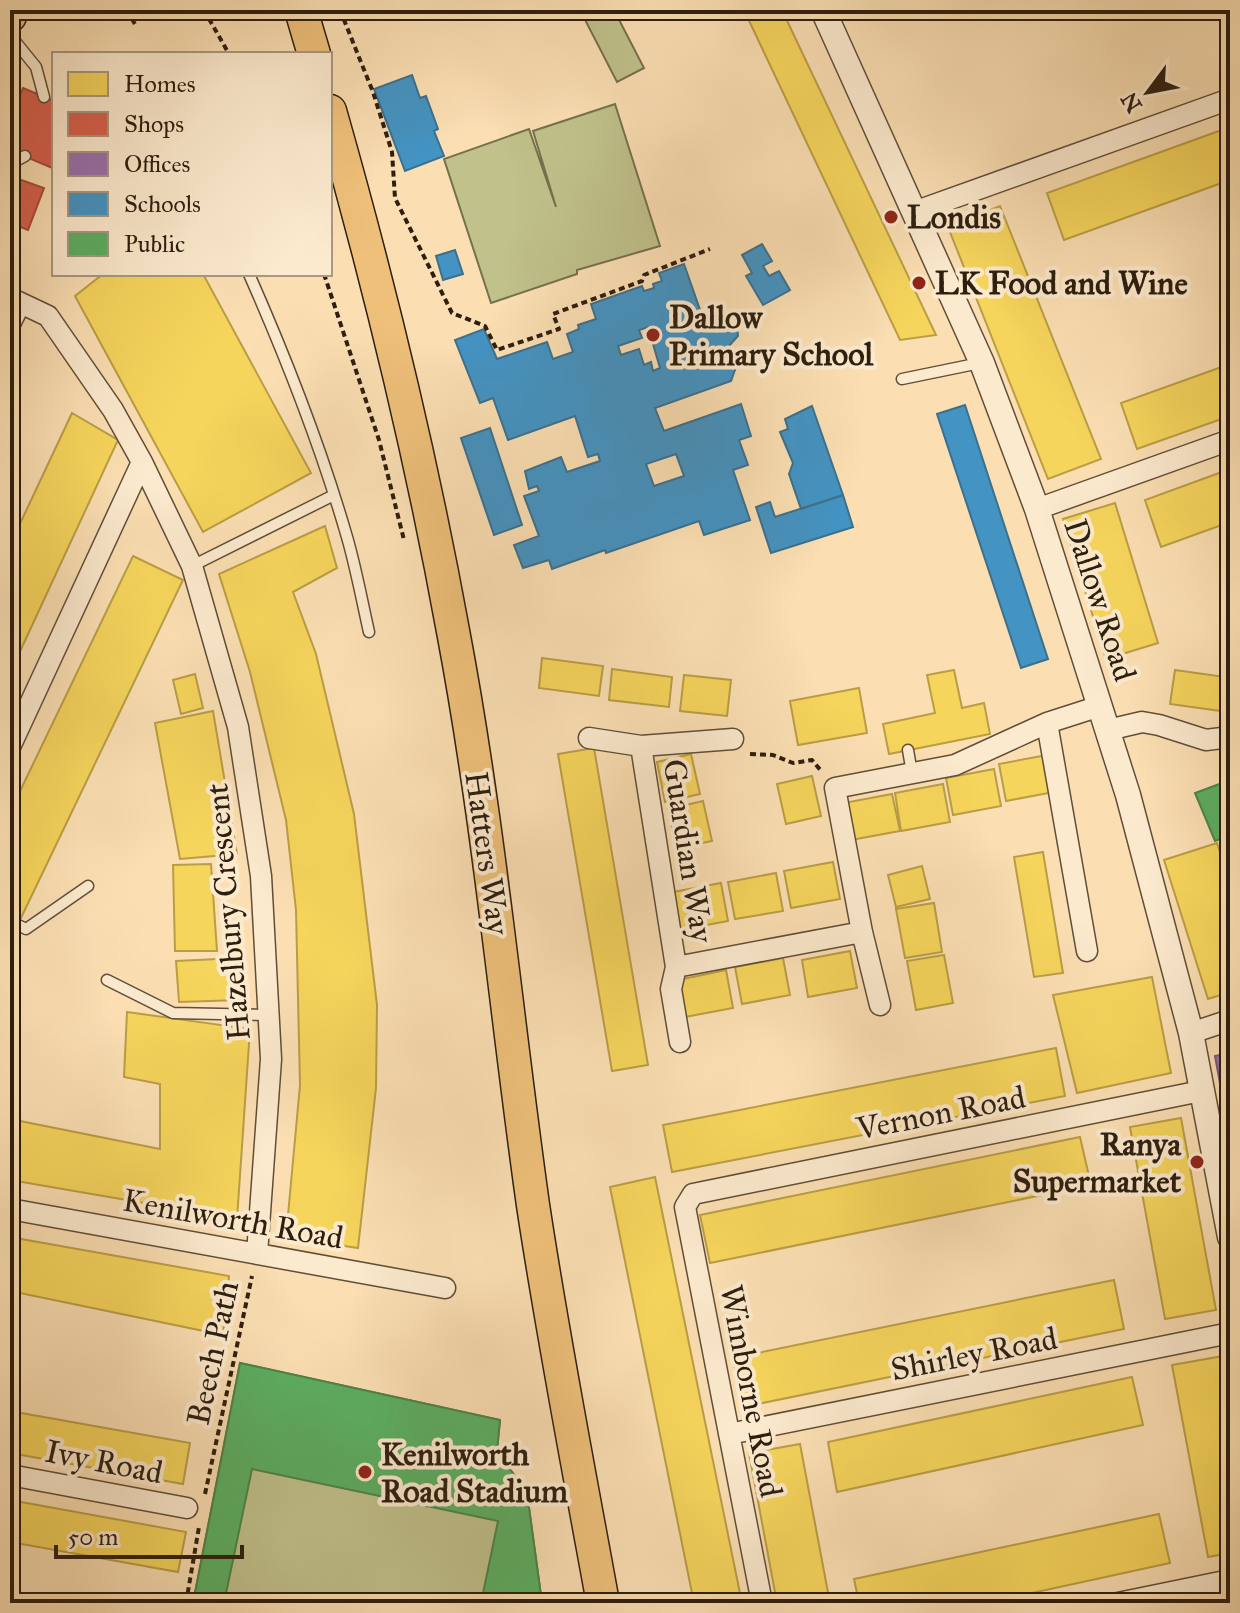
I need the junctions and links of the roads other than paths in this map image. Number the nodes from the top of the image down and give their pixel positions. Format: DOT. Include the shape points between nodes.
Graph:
graph roads {
  1 [pos="12,10"];
  2 [pos="301,10"];
  3 [pos="823,10"];
  4 [pos="10,16"];
  5 [pos="10,35"];
  6 [pos="313,52"];
  7 [pos="44,97"];
  8 [pos="1230,99"];
  9 [pos="332,118"];
  10 [pos="25,156"];
  11 [pos="10,164"];
  12 [pos="914,212"];
  13 [pos="250,276"];
  14 [pos="17,302"];
  15 [pos="12,331"];
  16 [pos="982,363"];
  17 [pos="902,379"];
  18 [pos="1230,440"];
  19 [pos="142,462"];
  20 [pos="334,495"];
  21 [pos="1037,509"];
  22 [pos="192,566"];
  23 [pos="369,632"];
  24 [pos="1100,706"];
  25 [pos="1047,723"];
  26 [pos="1108,730"];
  27 [pos="1230,737"];
  28 [pos="589,738"];
  29 [pos="733,739"];
  30 [pos="641,746"];
  31 [pos="10,747"];
  32 [pos="908,750"];
  33 [pos="912,773"];
  34 [pos="88,886"];
  35 [pos="10,921"];
  36 [pos="862,932"];
  37 [pos="1087,951"];
  38 [pos="676,967"];
  39 [pos="107,980"];
  40 [pos="880,1005"];
  41 [pos="269,1015"];
  42 [pos="1230,1020"];
  43 [pos="1191,1033"];
  44 [pos="680,1042"];
  45 [pos="1201,1091"];
  46 [pos="693,1194"];
  47 [pos="10,1209"];
  48 [pos="1230,1237"];
  49 [pos="257,1254"];
  50 [pos="445,1288"];
  51 [pos="1230,1333"];
  52 [pos="729,1434"];
  53 [pos="10,1475"];
  54 [pos="187,1508"];
  55 [pos="1230,1580"];
  56 [pos="603,1603"];
  57 [pos="762,1603"];
  58 [pos="1118,1603"];
  1 -- 4 [label="main road"];
  2 -- 6 [label="main road"];
  3 -- 12 [label="street, Dallow Road"];
  5 -- 7 [label="lane" via="36,67"];
  8 -- 12 [label="street"];
  9 -- 56 [label="main road, Hatters Way" via="392,340 454,634 487,840 534,1208"];
  10 -- 11 [label="lane"];
  12 -- 16 [label="street, Dallow Road"];
  13 -- 20 [label="lane" via="291,370"];
  14 -- 15 [label="lane"];
  14 -- 19 [label="street, Hazelbury Crescent" via="48,316"];
  16 -- 17 [label="lane"];
  16 -- 21 [label="street, Dallow Road"];
  18 -- 21 [label="street"];
  19 -- 22 [label="street, Hazelbury Crescent"];
  19 -- 31 [label="street"];
  20 -- 22 [label="lane"];
  20 -- 23 [label="lane"];
  21 -- 24 [label="street, Dallow Road"];
  22 -- 41 [label="street, Hazelbury Crescent" via="238,727 261,876"];
  24 -- 25 [label="street"];
  24 -- 26 [label="street, Dallow Road"];
  25 -- 33 [label="street" via="955,765"];
  25 -- 37 [label="street"];
  26 -- 27 [label="street" via="1142,722 1206,740"];
  26 -- 43 [label="street, Dallow Road"];
  28 -- 30 [label="street"];
  29 -- 30 [label="street"];
  30 -- 38 [label="street, Guardian Way"];
  32 -- 33 [label="lane"];
  33 -- 36 [label="street" via="835,788"];
  34 -- 35 [label="lane" via="26,929"];
  36 -- 38 [label="street, Guardian Way"];
  36 -- 40 [label="street"];
  38 -- 44 [label="street, Guardian Way" via="671,989"];
  39 -- 41 [label="lane" via="173,1013"];
  41 -- 49 [label="street, Hazelbury Crescent" via="271,1059"];
  42 -- 43 [label="street"];
  43 -- 45 [label="street, Dallow Road"];
  45 -- 46 [label="street, Vernon Road"];
  45 -- 48 [label="street, Dallow Road"];
  46 -- 52 [label="street, Wimborne Road" via="685,1207"];
  47 -- 49 [label="street, Kenilworth Road"];
  49 -- 50 [label="street, Kenilworth Road"];
  51 -- 52 [label="street, Shirley Road"];
  52 -- 57 [label="street, Wimborne Road"];
  53 -- 54 [label="street, Ivy Road"];
  55 -- 58 [label="street"];
}
